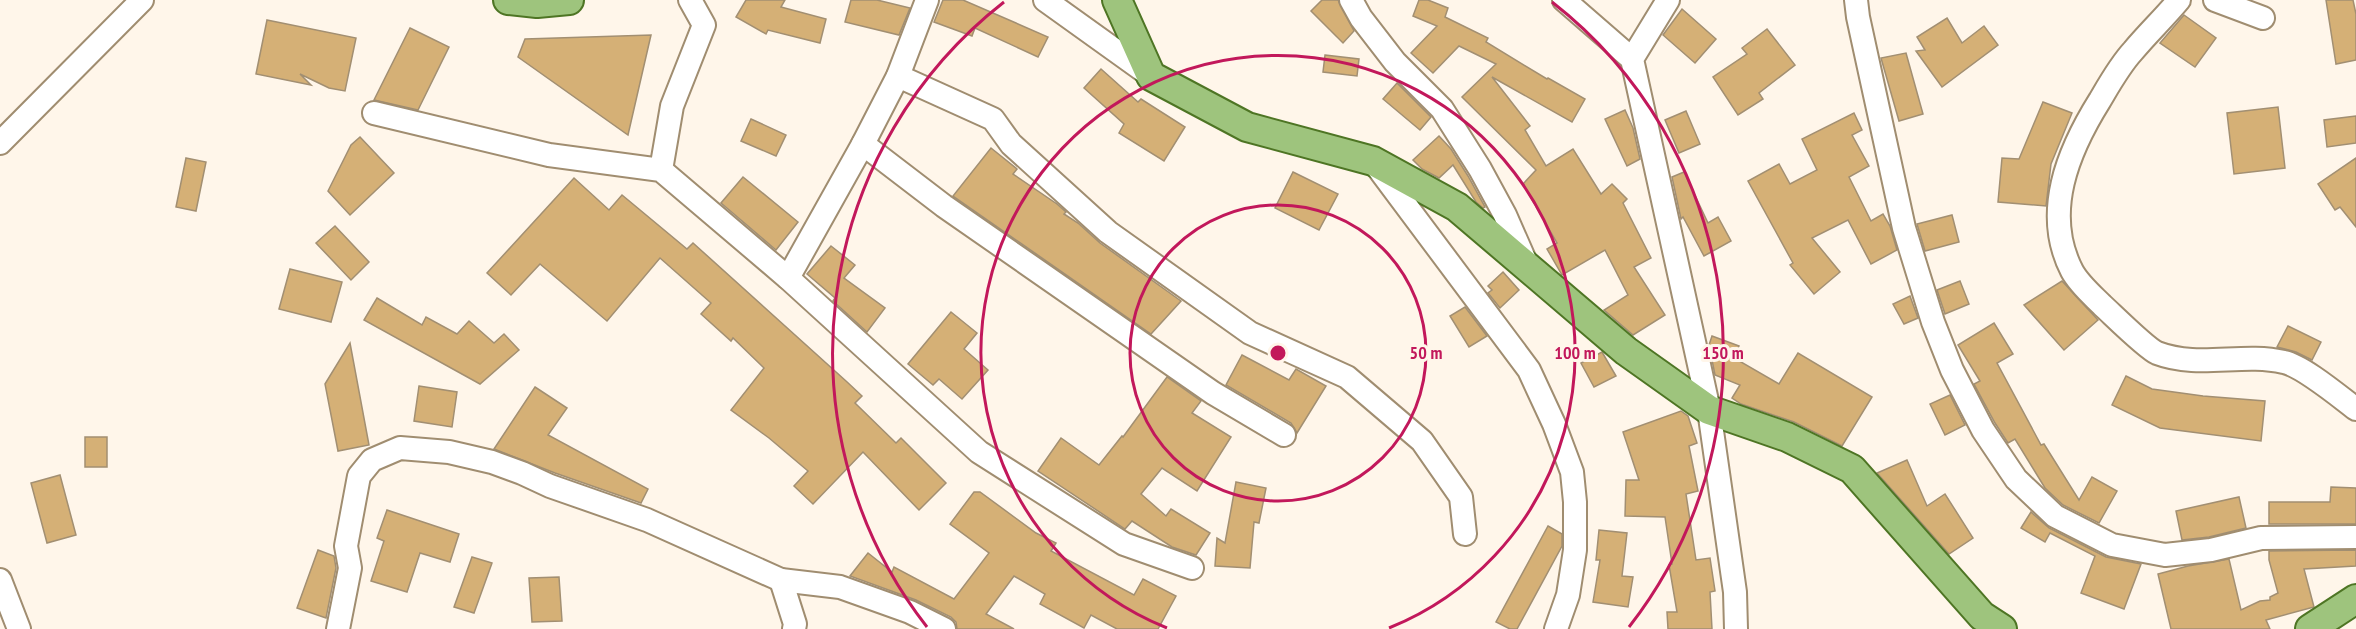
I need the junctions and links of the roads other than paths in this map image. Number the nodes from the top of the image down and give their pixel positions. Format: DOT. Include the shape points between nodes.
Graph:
graph roads {
  1 [pos="142,0"];
  2 [pos="508,0"];
  3 [pos="569,0"];
  4 [pos="690,0"];
  5 [pos="927,0"];
  6 [pos="1045,0"];
  7 [pos="1117,0"];
  8 [pos="1351,0"];
  9 [pos="1564,0"];
  10 [pos="1668,0"];
  11 [pos="1856,0"];
  12 [pos="2179,0"];
  13 [pos="2215,0"];
  14 [pos="2263,18"];
  15 [pos="1632,59"];
  16 [pos="898,76"];
  17 [pos="1151,76"];
  18 [pos="374,113"];
  19 [pos="0,142"];
  20 [pos="863,144"];
  21 [pos="1372,161"];
  22 [pos="661,170"];
  23 [pos="1528,266"];
  24 [pos="788,278"];
  25 [pos="2356,409"];
  26 [pos="1709,410"];
  27 [pos="1284,435"];
  28 [pos="1466,534"];
  29 [pos="2356,537"];
  30 [pos="1192,568"];
  31 [pos="0,580"];
  32 [pos="781,580"];
  33 [pos="2356,599"];
  34 [pos="1989,625"];
  35 [pos="19,629"];
  36 [pos="338,629"];
  37 [pos="794,629"];
  38 [pos="944,629"];
  39 [pos="1556,629"];
  40 [pos="1736,629"];
  41 [pos="2310,629"];
  1 -- 19 [label="street"];
  2 -- 3 [label="main road"];
  4 -- 22 [label="street" via="704,25 672,106"];
  5 -- 16 [label="street"];
  6 -- 17 [label="street"];
  7 -- 17 [label="main road"];
  8 -- 23 [label="street" via="1395,62 1442,109 1480,169"];
  9 -- 15 [label="street"];
  10 -- 15 [label="street"];
  11 -- 29 [label="street" via="1904,228 1933,322 1983,430 2016,479 2055,516 2112,545 2165,555 2211,550 2261,538"];
  12 -- 25 [label="street" via="2132,52 2088,118 2072,151 2062,179 2058,216 2063,249 2073,273 2090,294 2156,352 2202,362 2286,362"];
  13 -- 14 [label="street"];
  15 -- 26 [label="street"];
  16 -- 20 [label="street"];
  16 -- 28 [label="street" via="993,119 1011,144 1108,232 1250,333 1347,377 1422,441 1461,496"];
  17 -- 21 [label="main road" via="1247,127"];
  18 -- 22 [label="street" via="549,155"];
  20 -- 24 [label="street"];
  20 -- 27 [label="street" via="944,206 1213,393"];
  21 -- 23 [label="main road" via="1457,207"];
  21 -- 39 [label="street" via="1529,370 1554,424 1572,472 1575,502 1570,584"];
  22 -- 24 [label="street"];
  23 -- 26 [label="main road" via="1626,351"];
  24 -- 30 [label="street" via="979,452 1124,544"];
  26 -- 34 [label="main road" via="1786,437 1852,469"];
  26 -- 40 [label="street"];
  31 -- 35 [label="street"];
  32 -- 36 [label="street" via="647,520 550,486 522,472 449,452 400,448 372,460 359,476 346,546 350,568"];
  32 -- 37 [label="street"];
  32 -- 38 [label="street" via="840,587 910,612"];
  33 -- 41 [label="main road"];
}
